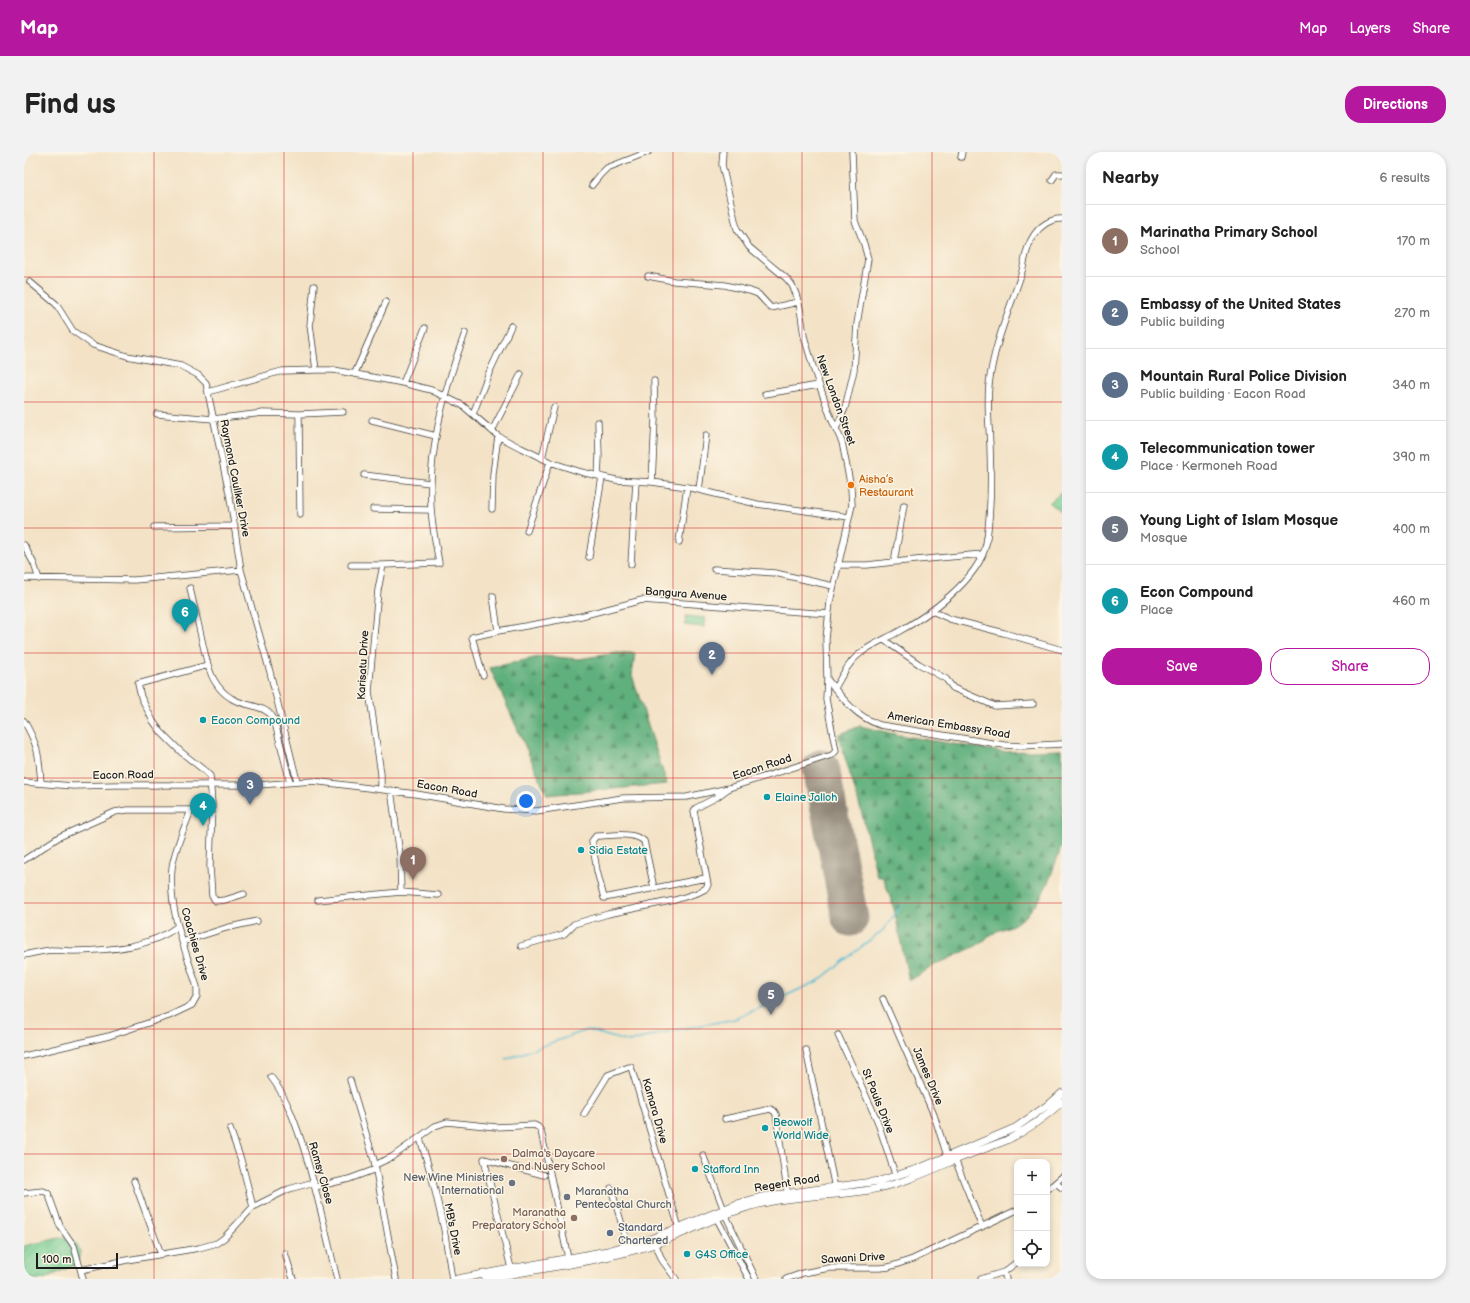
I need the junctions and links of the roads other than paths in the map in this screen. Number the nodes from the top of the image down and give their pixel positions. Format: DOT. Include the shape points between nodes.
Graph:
graph roads {
  1 [pos="648,152"];
  2 [pos="724,152"];
  3 [pos="852,152"];
  4 [pos="1062,174"];
  5 [pos="1052,180"];
  6 [pos="592,185"];
  7 [pos="1062,220"];
  8 [pos="648,276"];
  9 [pos="30,282"];
  10 [pos="314,286"];
  11 [pos="386,302"];
  12 [pos="798,302"];
  13 [pos="511,326"];
  14 [pos="425,328"];
  15 [pos="464,333"];
  16 [pos="316,370"];
  17 [pos="355,374"];
  18 [pos="521,374"];
  19 [pos="654,381"];
  20 [pos="403,382"];
  21 [pos="819,385"];
  22 [pos="208,392"];
  23 [pos="765,394"];
  24 [pos="446,396"];
  25 [pos="554,408"];
  26 [pos="342,412"];
  27 [pos="157,414"];
  28 [pos="299,414"];
  29 [pos="473,414"];
  30 [pos="213,419"];
  31 [pos="372,420"];
  32 [pos="598,422"];
  33 [pos="836,429"];
  34 [pos="492,431"];
  35 [pos="706,435"];
  36 [pos="436,436"];
  37 [pos="498,436"];
  38 [pos="542,458"];
  39 [pos="550,462"];
  40 [pos="364,475"];
  41 [pos="600,477"];
  42 [pos="636,481"];
  43 [pos="430,482"];
  44 [pos="652,482"];
  45 [pos="686,487"];
  46 [pos="699,490"];
  47 [pos="904,505"];
  48 [pos="373,509"];
  49 [pos="492,509"];
  50 [pos="431,510"];
  51 [pos="300,515"];
  52 [pos="849,517"];
  53 [pos="235,526"];
  54 [pos="154,527"];
  55 [pos="526,531"];
  56 [pos="679,542"];
  57 [pos="24,545"];
  58 [pos="983,554"];
  59 [pos="590,557"];
  60 [pos="894,562"];
  61 [pos="631,564"];
  62 [pos="351,565"];
  63 [pos="383,565"];
  64 [pos="838,565"];
  65 [pos="714,569"];
  66 [pos="241,570"];
  67 [pos="24,578"];
  68 [pos="39,579"];
  69 [pos="833,586"];
  70 [pos="190,588"];
  71 [pos="493,596"];
  72 [pos="932,611"];
  73 [pos="828,614"];
  74 [pos="498,631"];
  75 [pos="884,640"];
  76 [pos="1062,650"];
  77 [pos="208,665"];
  78 [pos="483,675"];
  79 [pos="827,679"];
  80 [pos="835,688"];
  81 [pos="1033,704"];
  82 [pos="24,721"];
  83 [pos="830,733"];
  84 [pos="1062,744"];
  85 [pos="298,781"];
  86 [pos="24,782"];
  87 [pos="290,782"];
  88 [pos="41,783"];
  89 [pos="210,786"];
  90 [pos="729,788"];
  91 [pos="381,789"];
  92 [pos="391,790"];
  93 [pos="191,810"];
  94 [pos="212,813"];
  95 [pos="24,860"];
  96 [pos="706,878"];
  97 [pos="654,888"];
  98 [pos="401,892"];
  99 [pos="244,894"];
  100 [pos="438,895"];
  101 [pos="318,900"];
  102 [pos="256,921"];
  103 [pos="178,926"];
  104 [pos="182,942"];
  105 [pos="521,946"];
  106 [pos="24,955"];
  107 [pos="883,999"];
  108 [pos="838,1035"];
  109 [pos="806,1050"];
  110 [pos="24,1056"];
  111 [pos="271,1077"];
  112 [pos="350,1080"];
  113 [pos="1062,1093"];
  114 [pos="1062,1102"];
  115 [pos="584,1114"];
  116 [pos="725,1119"];
  117 [pos="230,1129"];
  118 [pos="420,1138"];
  119 [pos="703,1155"];
  120 [pos="951,1159"];
  121 [pos="376,1167"];
  122 [pos="544,1175"];
  123 [pos="896,1177"];
  124 [pos="1062,1177"];
  125 [pos="134,1181"];
  126 [pos="1056,1183"];
  127 [pos="315,1184"];
  128 [pos="611,1188"];
  129 [pos="834,1188"];
  130 [pos="1050,1188"];
  131 [pos="1062,1188"];
  132 [pos="24,1193"];
  133 [pos="788,1196"];
  134 [pos="253,1207"];
  135 [pos="1014,1211"];
  136 [pos="725,1213"];
  137 [pos="717,1219"];
  138 [pos="982,1227"];
  139 [pos="679,1228"];
  140 [pos="654,1241"];
  141 [pos="628,1246"];
  142 [pos="285,1253"];
  143 [pos="161,1254"];
  144 [pos="602,1255"];
  145 [pos="568,1258"];
  146 [pos="1014,1264"];
  147 [pos="511,1268"];
  148 [pos="81,1270"];
  149 [pos="1004,1272"];
  150 [pos="485,1277"];
  151 [pos="83,1279"];
  152 [pos="293,1279"];
  153 [pos="337,1279"];
  154 [pos="396,1279"];
  155 [pos="452,1279"];
  156 [pos="457,1279"];
  157 [pos="676,1279"];
  158 [pos="749,1279"];
  159 [pos="756,1279"];
  160 [pos="786,1279"];
  161 [pos="981,1279"];
  162 [pos="1006,1279"];
  1 -- 6 [label="street" via="607,168"];
  2 -- 12 [label="street, New London Street" via="722,165 737,229 755,254 792,285"];
  3 -- 33 [label="street" via="855,221 868,259 857,324 854,370 845,408"];
  4 -- 5 [label="street" via="1056,174"];
  7 -- 58 [label="street" via="1046,223 1034,235 1028,247 992,367 988,402 989,526"];
  8 -- 12 [label="street" via="725,285 750,291 758,294 771,308"];
  9 -- 22 [label="street, Raymond Caullker Drive" via="56,304 70,328 82,339 108,350 188,369 201,377"];
  10 -- 16 [label="street" via="310,325"];
  11 -- 17 [label="street"];
  12 -- 21 [label="street, New London Street" via="804,336"];
  13 -- 29 [label="street"];
  14 -- 20 [label="street"];
  15 -- 24 [label="street"];
  16 -- 17 [label="street"];
  16 -- 22 [label="street" via="282,371"];
  17 -- 20 [label="street"];
  18 -- 34 [label="street"];
  19 -- 44 [label="street"];
  20 -- 24 [label="street"];
  21 -- 23 [label="street"];
  21 -- 33 [label="street, New London Street"];
  22 -- 30 [label="street, Raymond Caullker Drive"];
  24 -- 29 [label="street"];
  24 -- 36 [label="street"];
  25 -- 38 [label="street"];
  26 -- 28 [label="street"];
  27 -- 30 [label="street"];
  28 -- 30 [label="street" via="263,413"];
  28 -- 51 [label="street"];
  29 -- 34 [label="street"];
  30 -- 53 [label="street, Raymond Caullker Drive"];
  31 -- 36 [label="street"];
  32 -- 41 [label="street"];
  33 -- 52 [label="street, New London Street" via="842,442 852,488"];
  34 -- 37 [label="street"];
  35 -- 46 [label="street"];
  36 -- 43 [label="street"];
  37 -- 38 [label="street"];
  37 -- 49 [label="street"];
  38 -- 39 [label="street"];
  39 -- 41 [label="street"];
  39 -- 55 [label="street"];
  40 -- 43 [label="street"];
  41 -- 42 [label="street"];
  41 -- 59 [label="street"];
  42 -- 44 [label="street"];
  42 -- 61 [label="street"];
  43 -- 50 [label="street"];
  44 -- 45 [label="street"];
  45 -- 46 [label="street"];
  45 -- 56 [label="street"];
  46 -- 52 [label="street" via="757,504"];
  47 -- 60 [label="street"];
  48 -- 50 [label="street"];
  50 -- 63 [label="street" via="439,563"];
  52 -- 64 [label="street, New London Street"];
  53 -- 54 [label="street"];
  53 -- 66 [label="street, Raymond Caullker Drive"];
  57 -- 68 [label="street"];
  58 -- 60 [label="street"];
  58 -- 72 [label="street" via="967,578"];
  60 -- 64 [label="street" via="867,566"];
  62 -- 63 [label="street"];
  63 -- 91 [label="street, Karisatu Drive" via="378,590 370,691"];
  64 -- 69 [label="street, New London Street"];
  65 -- 69 [label="street" via="775,572"];
  66 -- 68 [label="street" via="134,580"];
  66 -- 85 [label="street, Raymond Caullker Drive"];
  67 -- 68 [label="street"];
  69 -- 73 [label="street, New London Street"];
  70 -- 77 [label="street"];
  71 -- 74 [label="street"];
  72 -- 75 [label="street"];
  72 -- 76 [label="street" via="950,619"];
  73 -- 74 [label="street, Bangura Avenue" via="642,600 581,616"];
  73 -- 79 [label="street, New London Street"];
  74 -- 78 [label="street, Bangura Avenue" via="471,638"];
  75 -- 80 [label="street" via="857,656"];
  75 -- 81 [label="street" via="946,679 953,688 994,706"];
  77 -- 87 [label="street" via="213,679 230,697 241,704 272,715"];
  77 -- 89 [label="street" via="138,684 141,697 157,726 170,742 208,773"];
  79 -- 80 [label="street, American Embassy Road"];
  79 -- 83 [label="street, New London Street" via="826,699"];
  80 -- 84 [label="street, American Embassy Road" via="855,712 880,725 1004,745"];
  82 -- 88 [label="street" via="39,752"];
  83 -- 90 [label="street, Eacon Road" via="836,751 832,755"];
  85 -- 87 [label="street, Eacon Road"];
  85 -- 91 [label="street, Eacon Road"];
  86 -- 88 [label="street, Eacon Road"];
  87 -- 89 [label="street, Eacon Road"];
  88 -- 89 [label="street, Eacon Road" via="73,786"];
  89 -- 94 [label="street"];
  90 -- 92 [label="street, Eacon Road" via="687,797 623,798 536,811 504,809"];
  90 -- 96 [label="street" via="694,811"];
  91 -- 92 [label="street, Eacon Road"];
  92 -- 98 [label="street" via="400,854"];
  93 -- 94 [label="street"];
  93 -- 95 [label="street" via="115,812 59,837"];
  93 -- 103 [label="street, Coachies Drive" via="172,867 171,891"];
  94 -- 99 [label="street" via="212,896 216,901"];
  96 -- 97 [label="street"];
  96 -- 105 [label="street" via="708,885 697,893 574,924 564,934"];
  97 -- 97 [label="street" via="604,898 592,841 596,836 640,837 644,841"];
  98 -- 100 [label="street"];
  98 -- 101 [label="street"];
  102 -- 104 [label="street"];
  103 -- 104 [label="street, Coachies Drive"];
  103 -- 106 [label="street" via="163,937 145,943 113,949 52,950"];
  104 -- 110 [label="street, Coachies Drive" via="197,987 197,996 192,1005 169,1016 109,1036"];
  107 -- 120 [label="street, James Drive"];
  108 -- 123 [label="street, St Pauls Drive" via="877,1120"];
  109 -- 129 [label="street"];
  111 -- 127 [label="street, Ramsy Close" via="280,1088 292,1113"];
  112 -- 121 [label="street"];
  113 -- 120 [label="main road, Regent Road" via="1015,1128"];
  114 -- 120 [label="main road, Regent Road" via="1018,1134"];
  115 -- 139 [label="street, Kamara Drive" via="608,1075 631,1067"];
  116 -- 133 [label="street" via="770,1109 774,1111"];
  117 -- 134 [label="street"];
  118 -- 121 [label="street"];
  118 -- 145 [label="street" via="436,1126 449,1122 496,1127 538,1127 541,1131"];
  118 -- 155 [label="street, MB's Drive" via="444,1229"];
  119 -- 136 [label="street"];
  120 -- 123 [label="main road, Regent Road"];
  120 -- 133 [label="main road, Regent Road" via="899,1183 869,1190"];
  120 -- 138 [label="street, James Drive"];
  121 -- 127 [label="street" via="349,1179"];
  121 -- 154 [label="street"];
  122 -- 147 [label="street" via="484,1159"];
  123 -- 129 [label="main road, Regent Road"];
  124 -- 126 [label="street"];
  125 -- 143 [label="street"];
  126 -- 130 [label="street"];
  126 -- 131 [label="street"];
  127 -- 134 [label="street" via="289,1189"];
  127 -- 153 [label="street, Ramsy Close"];
  128 -- 141 [label="street"];
  129 -- 133 [label="main road, Regent Road"];
  132 -- 148 [label="street" via="43,1190 48,1193 60,1226 74,1246"];
  133 -- 136 [label="main road, Regent Road" via="761,1197"];
  134 -- 143 [label="street" via="217,1243"];
  135 -- 138 [label="street, Sawani Drive"];
  136 -- 137 [label="main road, Regent Road"];
  136 -- 139 [label="main road, Regent Road"];
  136 -- 159 [label="street"];
  137 -- 140 [label="main road, Regent Road"];
  137 -- 158 [label="street"];
  138 -- 160 [label="street, Sawani Drive" via="913,1260 890,1267 829,1268"];
  139 -- 140 [label="main road, Regent Road"];
  140 -- 141 [label="main road, Regent Road"];
  140 -- 144 [label="main road, Regent Road"];
  140 -- 157 [label="street" via="662,1260"];
  141 -- 144 [label="main road, Regent Road"];
  142 -- 152 [label="street"];
  143 -- 148 [label="street"];
  144 -- 145 [label="main road, Regent Road"];
  144 -- 150 [label="main road, Regent Road"];
  145 -- 147 [label="main road, Regent Road"];
  146 -- 149 [label="street"];
  147 -- 150 [label="main road, Regent Road"];
  148 -- 151 [label="street"];
  149 -- 161 [label="street"];
  149 -- 162 [label="street"];
  150 -- 156 [label="main road, Regent Road"];
}
